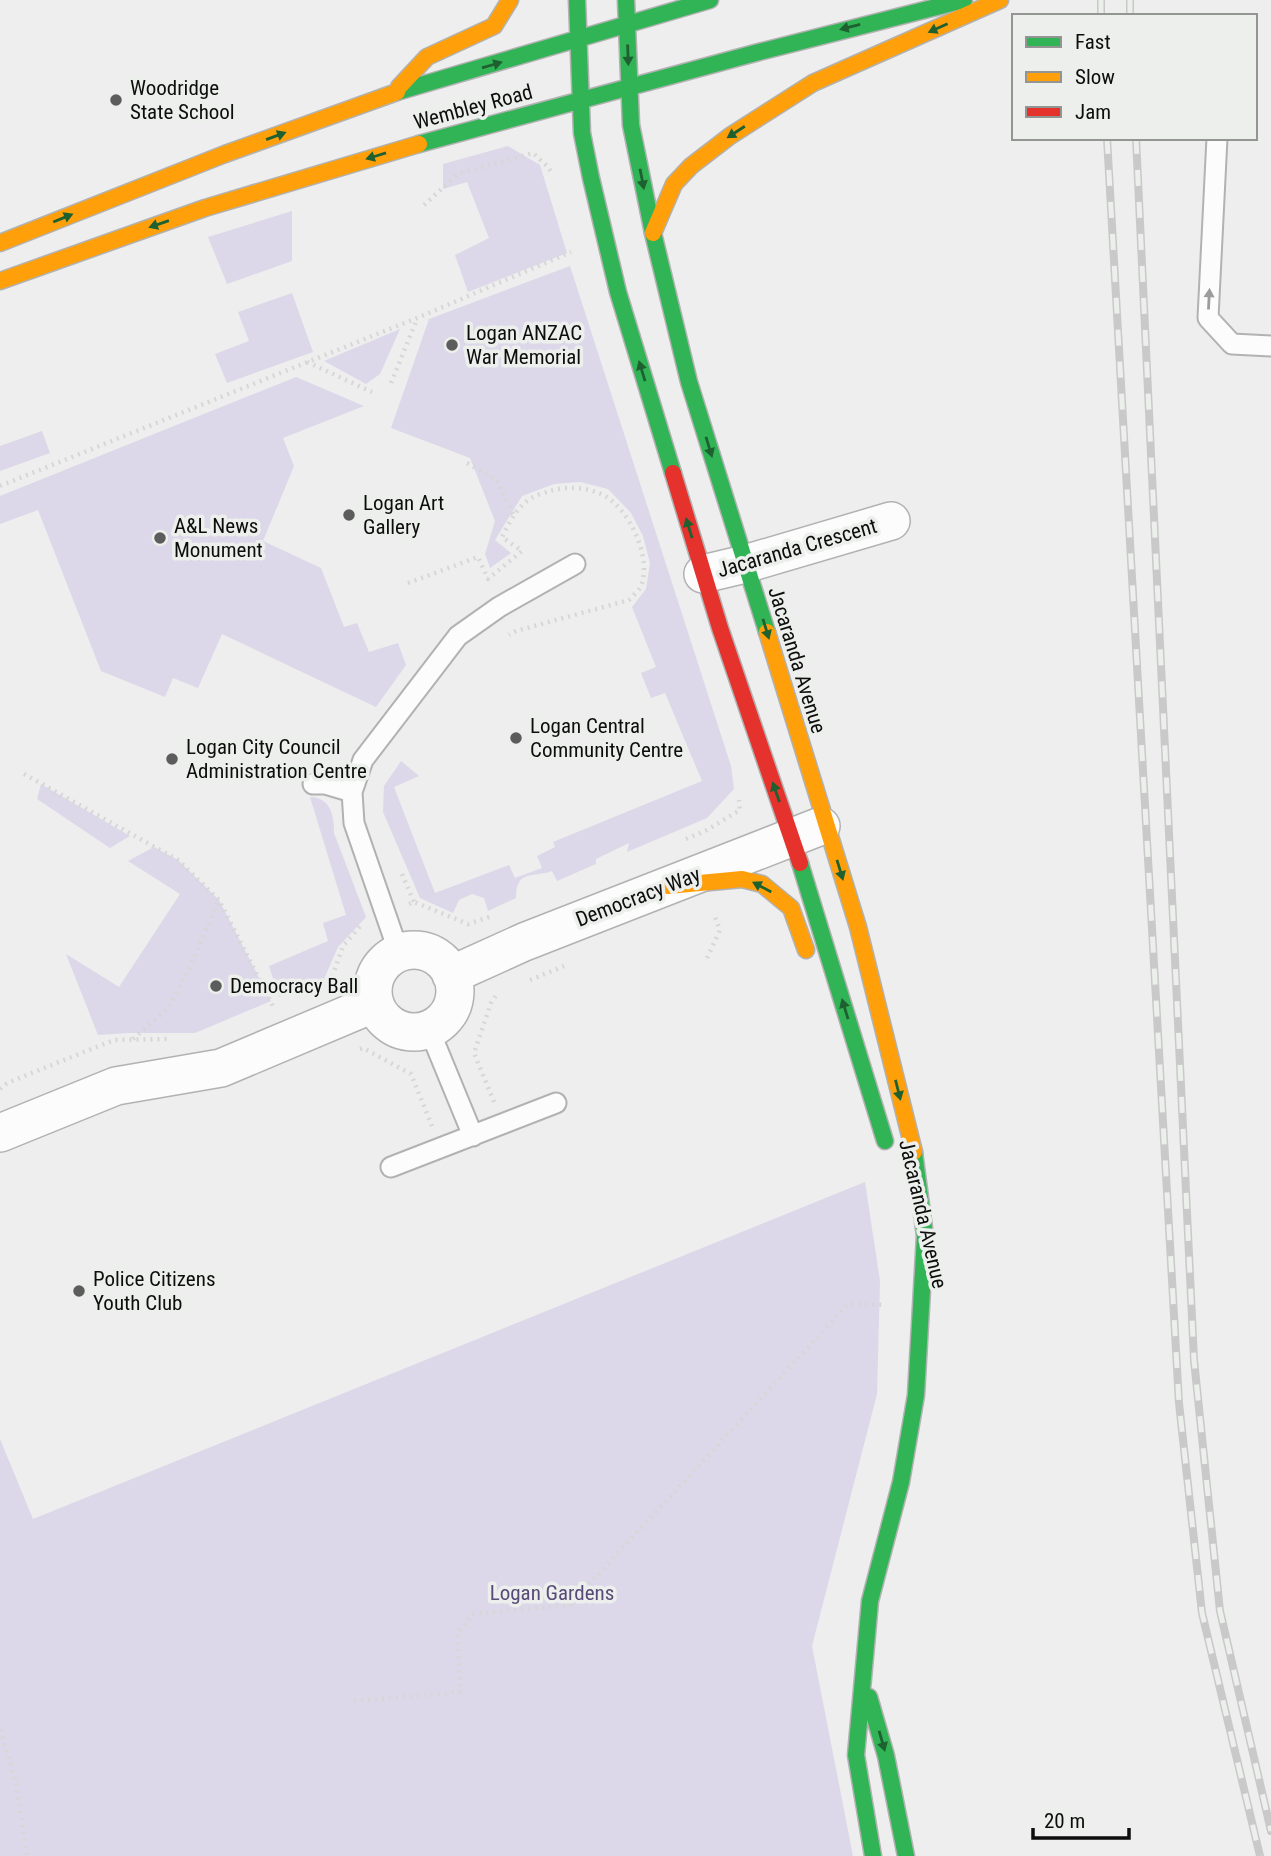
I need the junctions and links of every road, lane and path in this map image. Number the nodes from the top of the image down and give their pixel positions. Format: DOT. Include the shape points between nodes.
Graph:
graph roads {
  1 [pos="510,0"];
  2 [pos="577,0"];
  3 [pos="626,0"];
  4 [pos="710,0"];
  5 [pos="964,0"];
  6 [pos="1000,0"];
  7 [pos="627,25"];
  8 [pos="579,40"];
  9 [pos="629,85"];
  10 [pos="393,93"];
  11 [pos="581,99"];
  12 [pos="1217,140"];
  13 [pos="556,180"];
  14 [pos="424,205"];
  15 [pos="653,233"];
  16 [pos="569,242"];
  17 [pos="0,243"];
  18 [pos="0,281"];
  19 [pos="417,318"];
  20 [pos="1271,346"];
  21 [pos="307,362"];
  22 [pos="391,383"];
  23 [pos="372,392"];
  24 [pos="467,463"];
  25 [pos="0,486"];
  26 [pos="513,515"];
  27 [pos="891,521"];
  28 [pos="575,564"];
  29 [pos="745,564"];
  30 [pos="703,574"];
  31 [pos="24,774"];
  32 [pos="313,784"];
  33 [pos="739,788"];
  34 [pos="352,792"];
  35 [pos="826,824"];
  36 [pos="791,836"];
  37 [pos="682,840"];
  38 [pos="668,886"];
  39 [pos="219,900"];
  40 [pos="711,906"];
  41 [pos="501,912"];
  42 [pos="387,914"];
  43 [pos="399,953"];
  44 [pos="707,958"];
  45 [pos="574,962"];
  46 [pos="813,969"];
  47 [pos="451,975"];
  48 [pos="524,982"];
  49 [pos="315,989"];
  50 [pos="499,990"];
  51 [pos="284,1002"];
  52 [pos="375,1003"];
  53 [pos="274,1006"];
  54 [pos="429,1029"];
  55 [pos="132,1040"];
  56 [pos="285,1042"];
  57 [pos="350,1053"];
  58 [pos="841,1056"];
  59 [pos="505,1098"];
  60 [pos="556,1103"];
  61 [pos="878,1118"];
  62 [pos="433,1130"];
  63 [pos="0,1133"];
  64 [pos="473,1136"];
  65 [pos="889,1155"];
  66 [pos="391,1167"];
  67 [pos="908,1242"];
  68 [pos="922,1307"];
  69 [pos="863,1675"];
  70 [pos="354,1700"];
  71 [pos="0,1730"];
  72 [pos="27,1856"];
  73 [pos="873,1856"];
  74 [pos="906,1856"];
  1 -- 10 [label="street" via="494,26 427,57"];
  2 -- 8 [label="street, Jacaranda Avenue"];
  3 -- 7 [label="street, Jacaranda Avenue"];
  4 -- 7 [label="street, Wembley Road"];
  5 -- 9 [label="street, Wembley Road, one-way"];
  6 -- 15 [label="street, one-way" via="813,83 730,136 674,184"];
  7 -- 8 [label="street, Wembley Road"];
  7 -- 9 [label="street, Jacaranda Avenue, one-way"];
  10 -- 8 [label="street, Wembley Road, one-way"];
  8 -- 11 [label="street, Jacaranda Avenue"];
  9 -- 11 [label="street, Wembley Road"];
  9 -- 15 [label="street, Jacaranda Avenue, one-way" via="631,125"];
  17 -- 10 [label="street, Wembley Road, one-way"];
  11 -- 18 [label="street, Wembley Road, one-way" via="196,210"];
  30 -- 11 [label="street, Jacaranda Avenue, one-way" via="618,292 590,178"];
  20 -- 12 [label="lane, one-way" via="1232,344 1208,318"];
  13 -- 14 [label="path" via="533,153 458,174"];
  15 -- 29 [label="street, Jacaranda Avenue, one-way" via="689,382"];
  16 -- 19 [label="path" via="572,254"];
  19 -- 21 [label="path"];
  19 -- 22 [label="path"];
  21 -- 23 [label="path"];
  21 -- 25 [label="path"];
  24 -- 26 [label="path" via="496,479"];
  27 -- 29 [label="street, Jacaranda Crescent"];
  28 -- 34 [label="lane" via="458,636 363,760"];
  29 -- 30 [label="street, Jacaranda Crescent"];
  29 -- 35 [label="street, Jacaranda Avenue, one-way"];
  36 -- 30 [label="street, Jacaranda Avenue, one-way"];
  31 -- 39 [label="path" via="178,860"];
  32 -- 34 [label="lane"];
  33 -- 37 [label="path" via="740,810"];
  34 -- 42 [label="lane" via="354,823"];
  35 -- 36 [label="street, Democracy Way"];
  35 -- 68 [label="street, Jacaranda Avenue, one-way" via="858,927 916,1161 925,1236"];
  36 -- 38 [label="street, Democracy Way"];
  61 -- 36 [label="street, Jacaranda Avenue, one-way"];
  46 -- 38 [label="street, one-way" via="791,908 762,884 743,879"];
  38 -- 47 [label="street, Democracy Way"];
  39 -- 53 [label="path"];
  39 -- 55 [label="path" via="168,1008"];
  40 -- 44 [label="path" via="720,930"];
  41 -- 42 [label="path" via="468,924 414,902"];
  42 -- 43 [label="lane"];
  42 -- 49 [label="path" via="363,922 344,946 331,980"];
  43 -- 47 [label="street" via="424,951 435,956"];
  43 -- 52 [label="street" via="380,968 373,991"];
  45 -- 48 [label="path"];
  47 -- 54 [label="street" via="454,1000 449,1012"];
  50 -- 59 [label="path" via="474,1053 494,1102"];
  51 -- 53 [label="path"];
  52 -- 54 [label="street" via="390,1025 403,1030"];
  52 -- 56 [label="street"];
  53 -- 56 [label="path"];
  54 -- 64 [label="lane"];
  56 -- 63 [label="street" via="221,1068 116,1086"];
  57 -- 62 [label="path" via="363,1048 411,1074"];
  58 -- 61 [label="street"];
  60 -- 64 [label="lane"];
  61 -- 65 [label="street, Jacaranda Avenue"];
  64 -- 66 [label="lane"];
  67 -- 68 [label="street, Jacaranda Avenue"];
  68 -- 69 [label="street, Jacaranda Avenue" via="912,1421 870,1601"];
  68 -- 70 [label="path" via="848,1304 570,1605 473,1614 458,1633 460,1692"];
  69 -- 73 [label="street, Jacaranda Avenue" via="856,1755"];
  69 -- 74 [label="street, Jacaranda Avenue, one-way" via="886,1756"];
  71 -- 72 [label="path" via="16,1782"];
}
